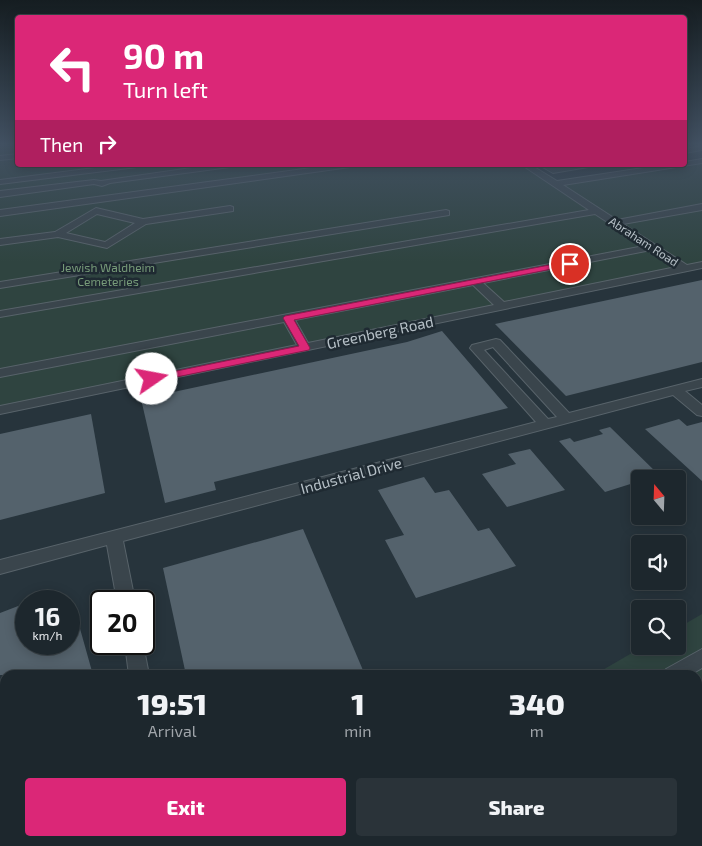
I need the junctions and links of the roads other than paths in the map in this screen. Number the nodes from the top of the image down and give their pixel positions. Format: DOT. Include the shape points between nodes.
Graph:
graph roads {
  1 [pos="82,183"];
  2 [pos="212,183"];
  3 [pos="559,183"];
  4 [pos="556,184"];
  5 [pos="0,194"];
  6 [pos="702,207"];
  7 [pos="230,209"];
  8 [pos="598,211"];
  9 [pos="0,213"];
  10 [pos="446,213"];
  11 [pos="143,222"];
  12 [pos="615,223"];
  13 [pos="58,234"];
  14 [pos="0,242"];
  15 [pos="653,248"];
  16 [pos="702,265"];
  17 [pos="686,269"];
  18 [pos="476,282"];
  19 [pos="0,284"];
  20 [pos="503,307"];
  21 [pos="0,314"];
  22 [pos="288,318"];
  23 [pos="305,348"];
  24 [pos="0,374"];
  25 [pos="702,383"];
  26 [pos="675,390"];
  27 [pos="0,410"];
  28 [pos="702,412"];
  29 [pos="566,418"];
  30 [pos="546,424"];
  31 [pos="114,537"];
  32 [pos="0,567"];
  33 [pos="124,590"];
  34 [pos="136,655"];
  35 [pos="702,658"];
  36 [pos="138,670"];
  37 [pos="682,670"];
  1 -- 5 [label="street"];
  2 -- 9 [label="street"];
  3 -- 4 [label="street"];
  4 -- 8 [label="street, Abraham Road"];
  6 -- 12 [label="street"];
  7 -- 11 [label="street"];
  8 -- 12 [label="street, Abraham Road"];
  8 -- 21 [label="lane"];
  10 -- 19 [label="street"];
  11 -- 13 [label="street" via="96,211"];
  11 -- 13 [label="street" via="107,245"];
  12 -- 15 [label="street, Abraham Road"];
  13 -- 14 [label="street"];
  15 -- 17 [label="street, Abraham Road"];
  15 -- 18 [label="street"];
  16 -- 17 [label="street, Greenberg Road"];
  17 -- 20 [label="street, Greenberg Road"];
  18 -- 20 [label="street"];
  18 -- 22 [label="street"];
  20 -- 23 [label="street, Greenberg Road"];
  22 -- 23 [label="street"];
  22 -- 24 [label="street"];
  23 -- 27 [label="street, Greenberg Road"];
  25 -- 26 [label="street, Industrial Drive"];
  26 -- 28 [label="street"];
  26 -- 29 [label="street, Industrial Drive"];
  29 -- 30 [label="street, Industrial Drive"];
  29 -- 30 [label="street" via="496,344 476,348"];
  30 -- 31 [label="street, Industrial Drive"];
  31 -- 32 [label="street, Industrial Drive"];
  31 -- 33 [label="street"];
  34 -- 36 [label="street"];
  35 -- 37 [label="street"];
}
